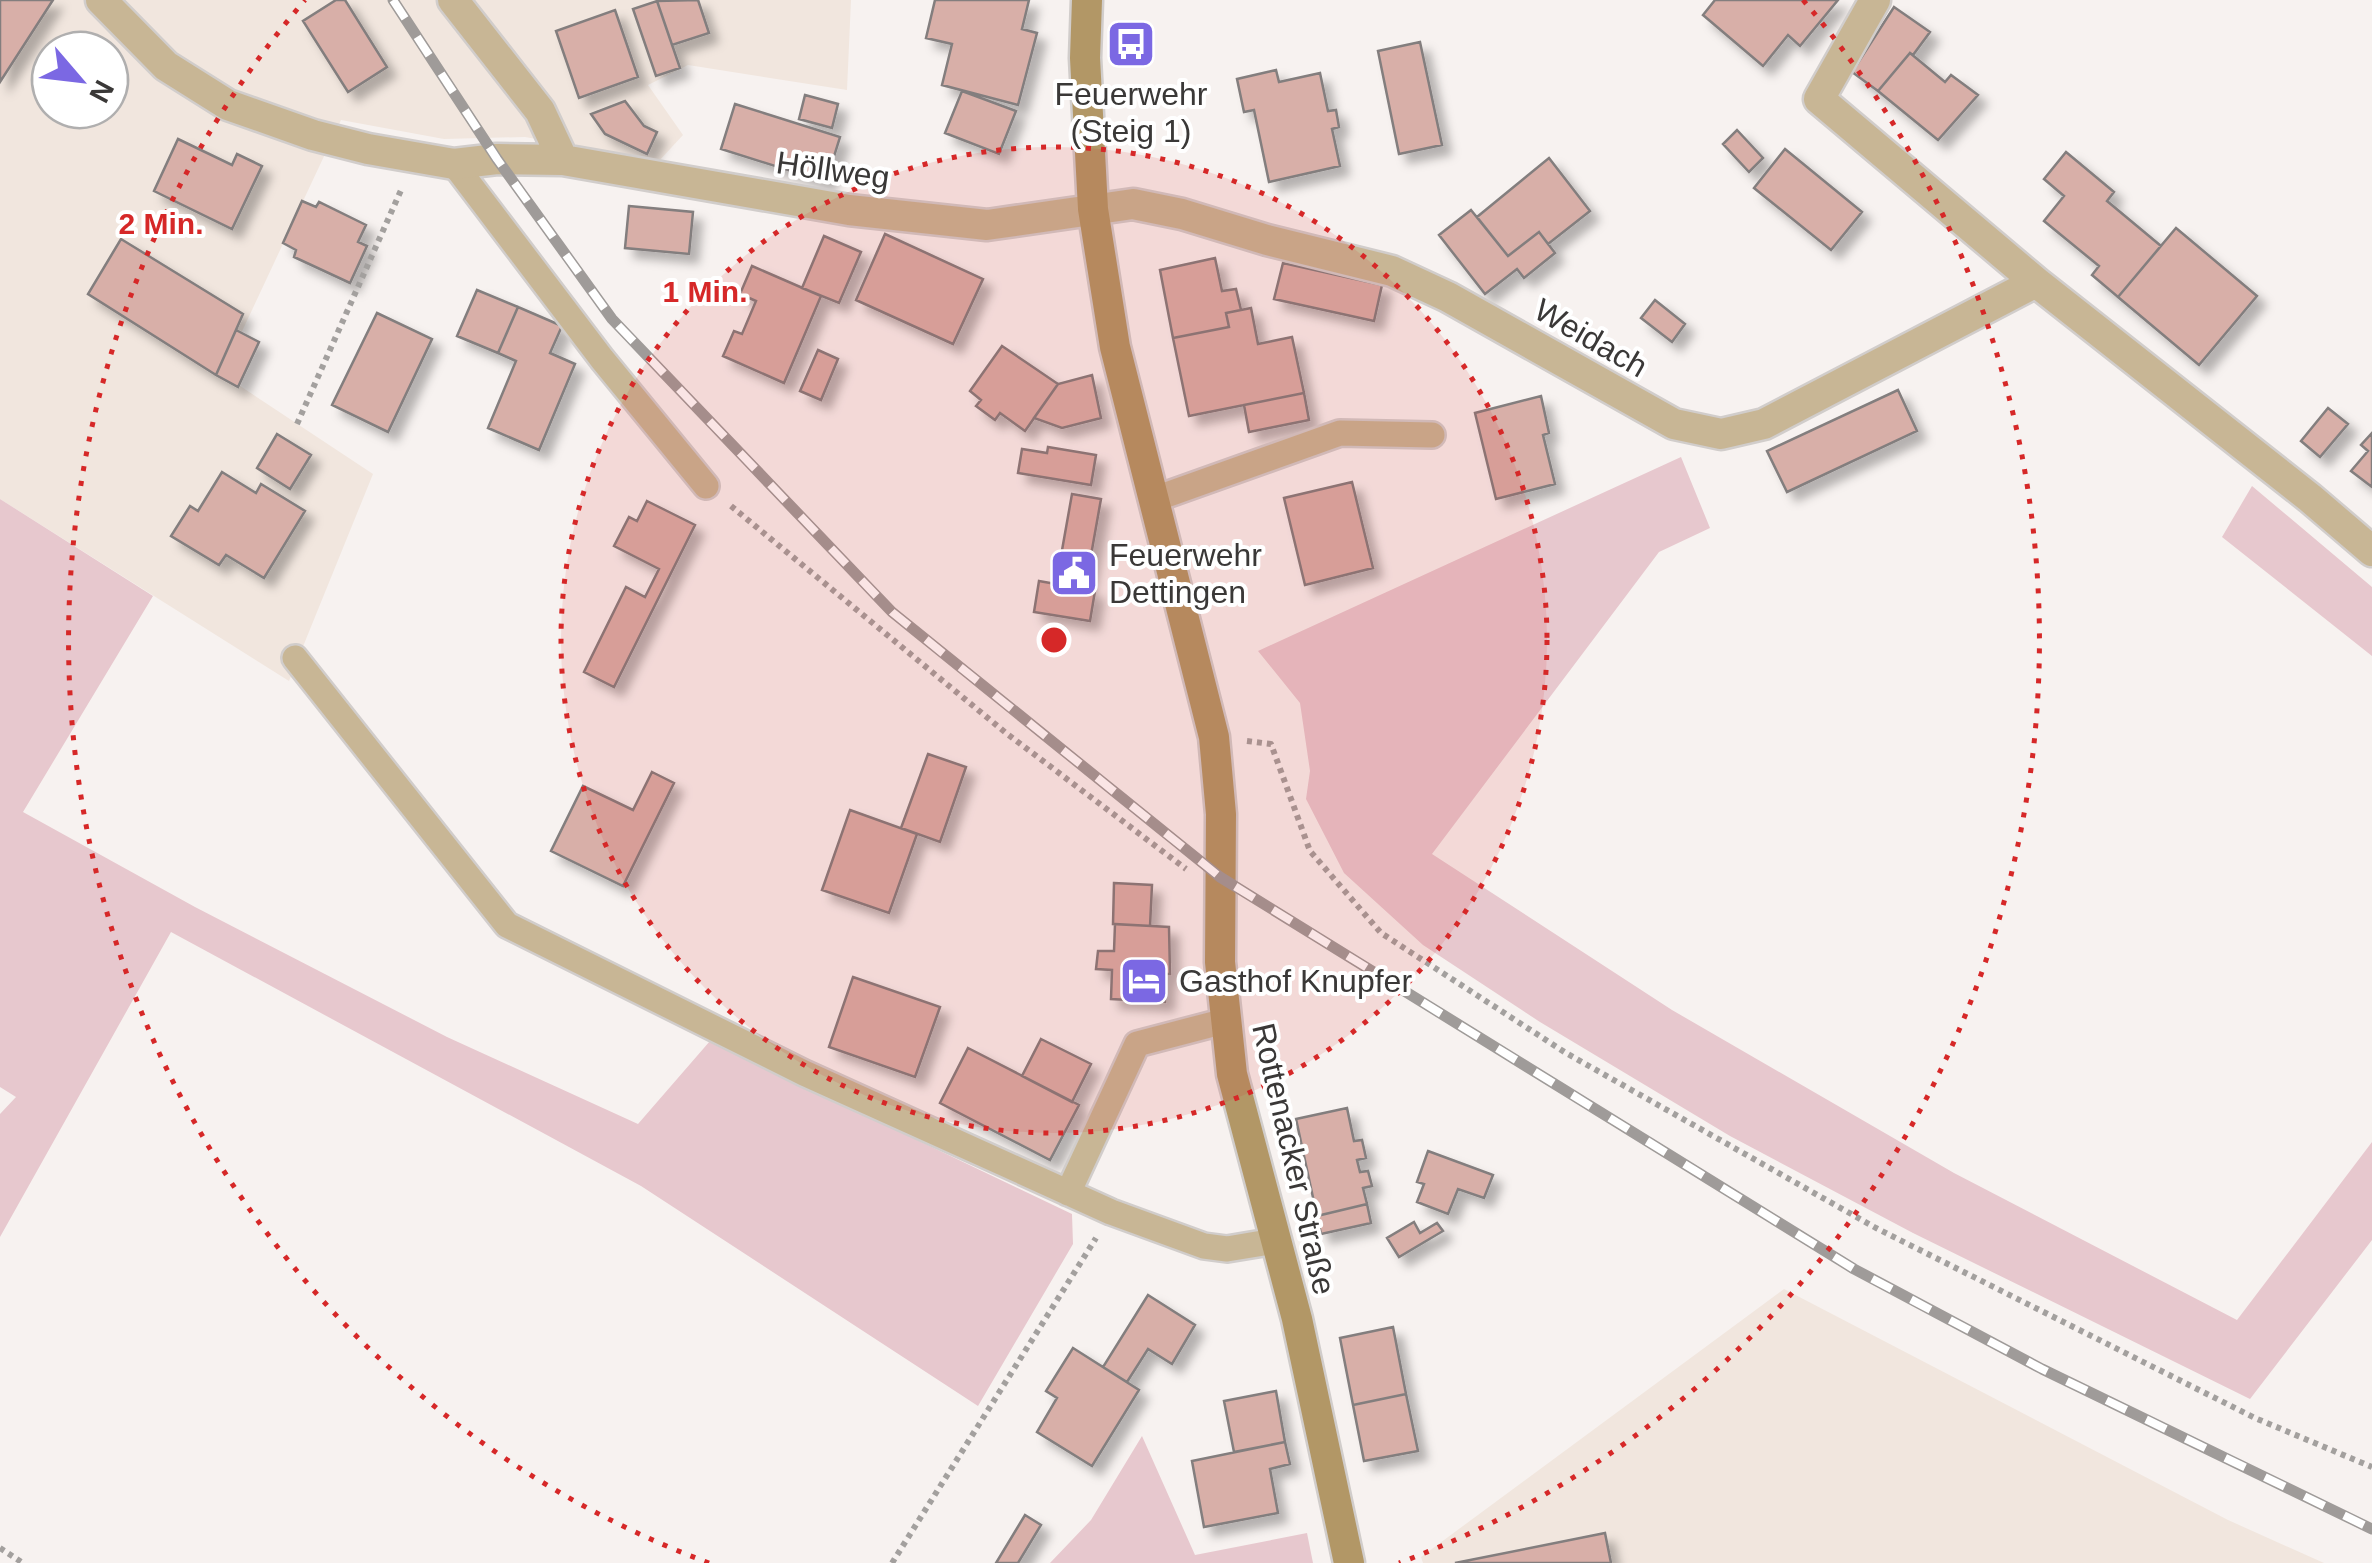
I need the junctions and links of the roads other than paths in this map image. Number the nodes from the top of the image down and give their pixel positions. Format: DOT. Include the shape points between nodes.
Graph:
graph roads {
  1 [pos="101,0"];
  2 [pos="453,0"];
  3 [pos="1087,0"];
  4 [pos="1875,0"];
  5 [pos="564,160"];
  6 [pos="454,164"];
  7 [pos="1094,209"];
  8 [pos="2036,282"];
  9 [pos="1432,435"];
  10 [pos="706,486"];
  11 [pos="1154,500"];
  12 [pos="2372,551"];
  13 [pos="295,658"];
  14 [pos="1225,1021"];
  15 [pos="1068,1193"];
  16 [pos="1275,1241"];
  17 [pos="1350,1563"];
  1 -- 6 [label="street, Höllweg" via="166,66 228,105 313,135"];
  2 -- 5 [label="street" via="540,111"];
  3 -- 7 [label="main road, Rottenacker Straße"];
  4 -- 8 [label="street" via="1818,99"];
  5 -- 6 [label="street, Höllweg"];
  5 -- 7 [label="street, Höllweg" via="849,210 986,225"];
  6 -- 10 [label="lane"];
  7 -- 8 [label="street, Weidach" via="1132,204 1182,214 1392,271 1674,424 1720,434 1764,424"];
  7 -- 11 [label="main road, Rottenacker Straße" via="1114,347"];
  8 -- 12 [label="street"];
  9 -- 11 [label="lane" via="1340,433"];
  11 -- 14 [label="main road, Rottenacker Straße" via="1214,737 1222,814"];
  13 -- 15 [label="lane" via="507,925 804,1073"];
  14 -- 15 [label="lane" via="1137,1044"];
  14 -- 16 [label="main road, Rottenacker Straße"];
  15 -- 16 [label="lane" via="1204,1246"];
  16 -- 17 [label="main road, Rottenacker Straße"];
}
